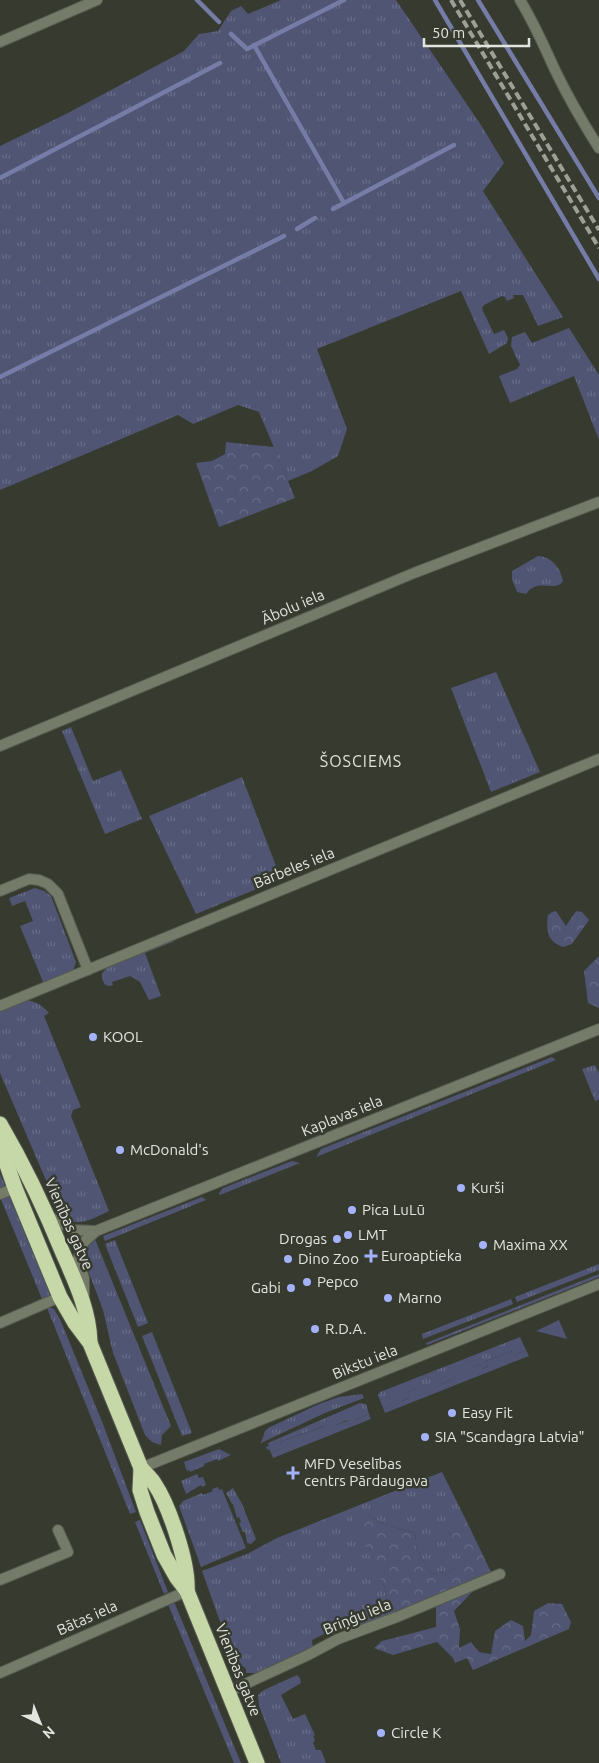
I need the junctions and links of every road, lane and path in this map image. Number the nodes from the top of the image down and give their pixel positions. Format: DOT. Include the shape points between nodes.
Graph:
graph roads {
  1 [pos="97,0"];
  2 [pos="520,0"];
  3 [pos="0,42"];
  4 [pos="599,148"];
  5 [pos="599,502"];
  6 [pos="0,746"];
  7 [pos="599,759"];
  8 [pos="0,891"];
  9 [pos="88,970"];
  10 [pos="0,1006"];
  11 [pos="599,1029"];
  12 [pos="0,1124"];
  13 [pos="0,1144"];
  14 [pos="15,1188"];
  15 [pos="0,1194"];
  16 [pos="48,1216"];
  17 [pos="96,1230"];
  18 [pos="599,1284"];
  19 [pos="60,1297"];
  20 [pos="84,1302"];
  21 [pos="0,1323"];
  22 [pos="90,1343"];
  23 [pos="141,1468"];
  24 [pos="58,1530"];
  25 [pos="500,1574"];
  26 [pos="0,1580"];
  27 [pos="187,1590"];
  28 [pos="0,1673"];
  29 [pos="228,1692"];
  30 [pos="257,1763"];
  1 -- 3 [label="street"];
  2 -- 4 [label="street"];
  5 -- 6 [label="street, Ābolu iela" via="414,573"];
  7 -- 9 [label="street, Bārbeles iela"];
  8 -- 9 [label="street" via="29,879 48,884 58,894"];
  9 -- 10 [label="street, Bārbeles iela"];
  11 -- 17 [label="street, Kaplavas iela"];
  12 -- 16 [label="highway, Vienības gatve"];
  13 -- 14 [label="highway, Vienības gatve"];
  14 -- 15 [label="street"];
  14 -- 19 [label="highway, Vienības gatve"];
  16 -- 17 [label="street, Kaplavas iela" via="74,1230"];
  16 -- 20 [label="highway, Vienības gatve"];
  17 -- 20 [label="street" via="84,1242 78,1259 84,1278"];
  18 -- 23 [label="street, Bikstu iela"];
  19 -- 21 [label="street"];
  19 -- 22 [label="highway, Vienības gatve"];
  20 -- 22 [label="highway, Vienības gatve"];
  22 -- 23 [label="highway, Vienības gatve"];
  23 -- 27 [label="highway, Vienības gatve" via="154,1482 165,1504 185,1563"];
  24 -- 26 [label="street" via="68,1552"];
  25 -- 29 [label="street, Briņģu iela" via="338,1639"];
  27 -- 28 [label="street, Bātas iela"];
  27 -- 29 [label="highway, Vienības gatve"];
  29 -- 30 [label="highway, Vienības gatve"];
}
